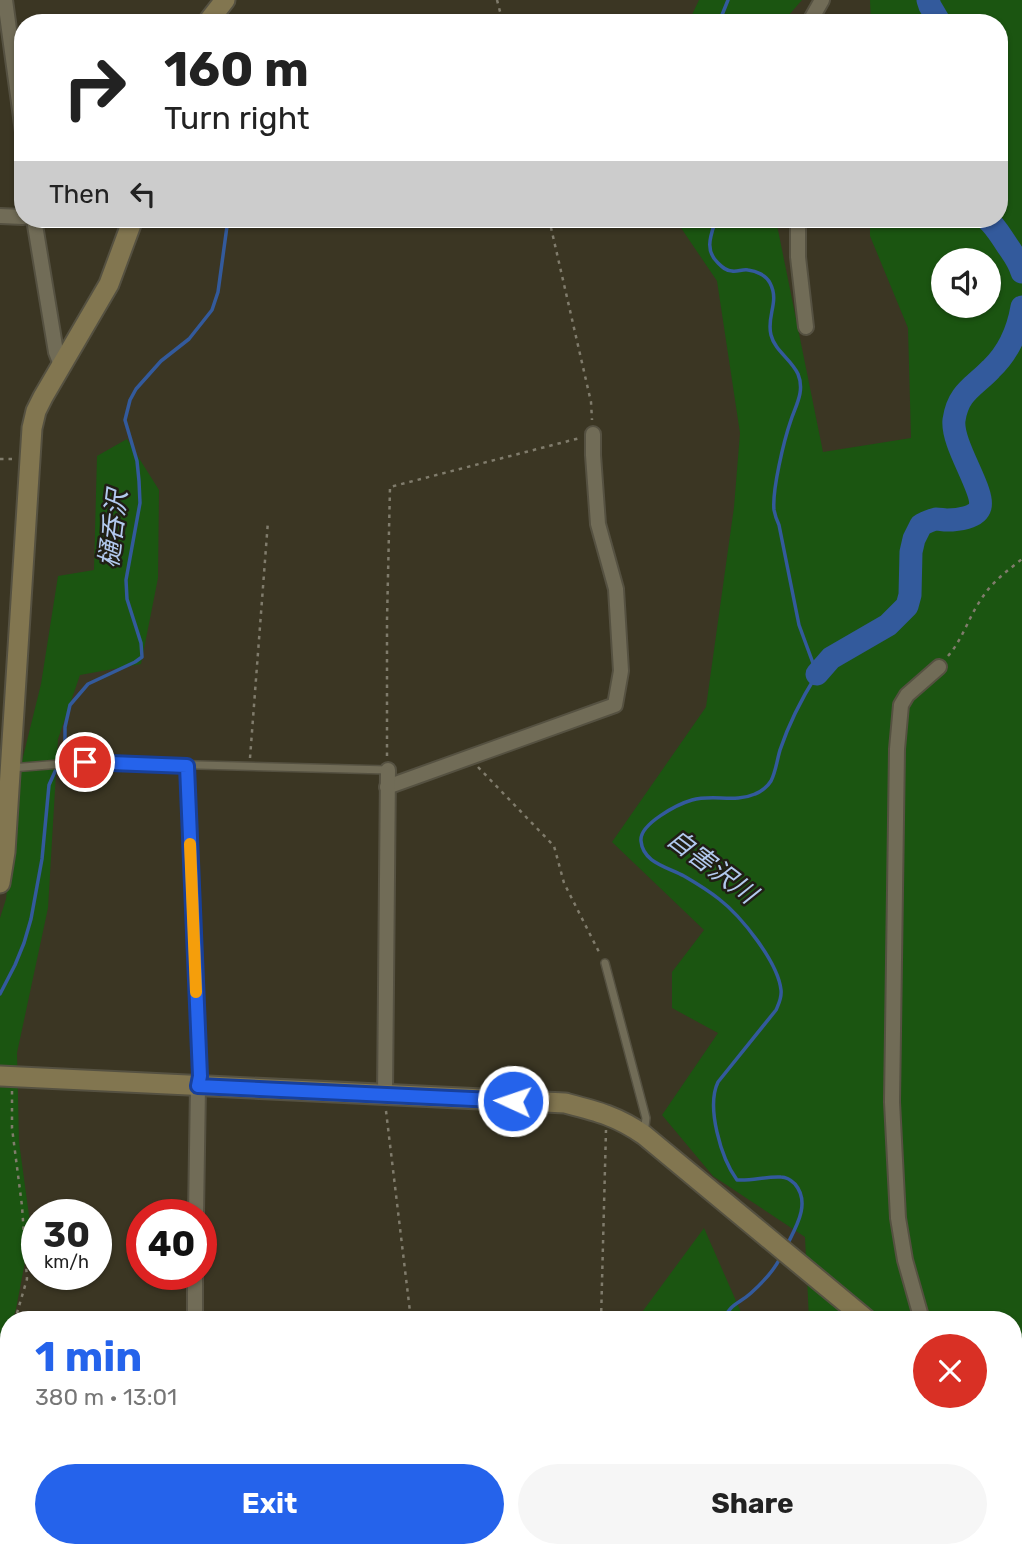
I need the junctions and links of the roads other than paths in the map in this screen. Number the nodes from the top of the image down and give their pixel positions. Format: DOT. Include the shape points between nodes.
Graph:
graph roads {
  1 [pos="5,0"];
  2 [pos="225,0"];
  3 [pos="214,14"];
  4 [pos="14,66"];
  5 [pos="35,228"];
  6 [pos="130,228"];
  7 [pos="798,228"];
  8 [pos="806,327"];
  9 [pos="61,365"];
  10 [pos="593,434"];
  11 [pos="939,667"];
  12 [pos="187,766"];
  13 [pos="5,768"];
  14 [pos="388,770"];
  15 [pos="387,787"];
  16 [pos="0,883"];
  17 [pos="605,963"];
  18 [pos="6,1077"];
  19 [pos="198,1086"];
  20 [pos="384,1094"];
  21 [pos="644,1135"];
  22 [pos="196,1199"];
  23 [pos="195,1290"];
  24 [pos="195,1311"];
  25 [pos="856,1311"];
  26 [pos="919,1311"];
  1 -- 4 [label="street"];
  2 -- 3 [label="street"];
  5 -- 9 [label="street"];
  6 -- 9 [label="street" via="109,284"];
  7 -- 8 [label="street"];
  9 -- 13 [label="street" via="32,428"];
  10 -- 15 [label="street" via="598,524 616,589 621,671 615,705"];
  11 -- 26 [label="street" via="901,705 897,749 892,1102 898,1218"];
  12 -- 13 [label="lane" via="85,762"];
  12 -- 14 [label="lane"];
  12 -- 19 [label="lane"];
  13 -- 16 [label="street" via="5,852"];
  14 -- 15 [label="street"];
  15 -- 20 [label="street"];
  17 -- 21 [label="lane" via="646,1118"];
  18 -- 19 [label="street"];
  19 -- 20 [label="street"];
  19 -- 22 [label="street"];
  20 -- 21 [label="street" via="565,1103 608,1114"];
  21 -- 25 [label="street"];
  23 -- 24 [label="street"];
}
